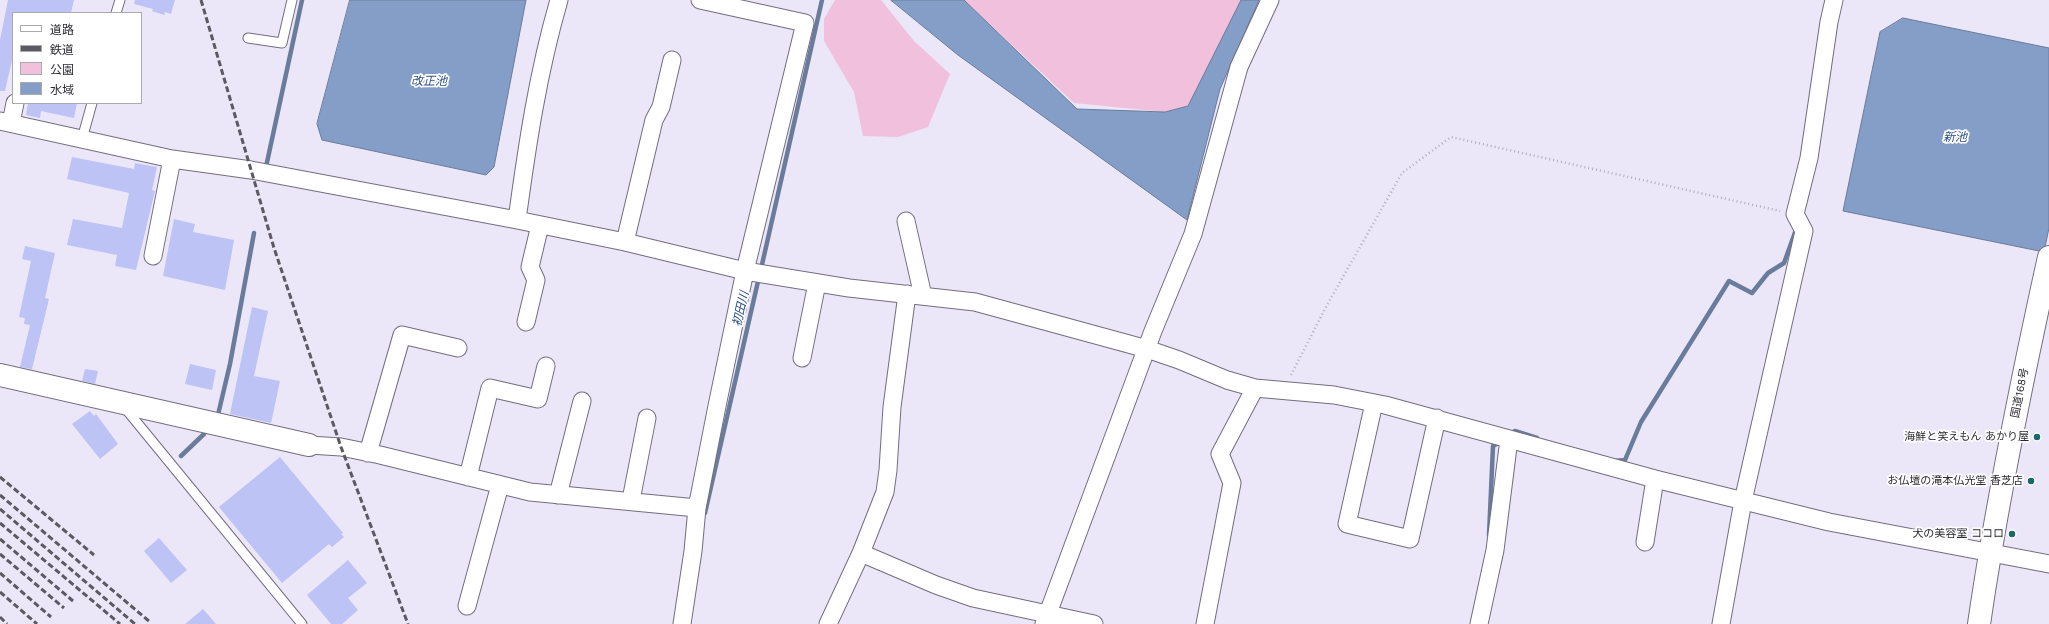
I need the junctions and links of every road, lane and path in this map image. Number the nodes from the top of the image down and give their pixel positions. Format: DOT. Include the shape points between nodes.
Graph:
graph roads {
  1 [pos="120,0"];
  2 [pos="292,0"];
  3 [pos="559,0"];
  4 [pos="700,0"];
  5 [pos="1270,0"];
  6 [pos="1834,0"];
  7 [pos="116,12"];
  8 [pos="248,38"];
  9 [pos="672,60"];
  10 [pos="15,104"];
  11 [pos="92,104"];
  12 [pos="5,122"];
  13 [pos="82,139"];
  14 [pos="172,159"];
  15 [pos="1795,214"];
  16 [pos="517,220"];
  17 [pos="906,221"];
  18 [pos="540,225"];
  19 [pos="625,242"];
  20 [pos="153,256"];
  21 [pos="2048,267"];
  22 [pos="744,271"];
  23 [pos="817,283"];
  24 [pos="915,295"];
  25 [pos="526,322"];
  26 [pos="458,348"];
  27 [pos="1147,350"];
  28 [pos="802,358"];
  29 [pos="546,366"];
  30 [pos="0,375"];
  31 [pos="1256,388"];
  32 [pos="1283,390"];
  33 [pos="582,401"];
  34 [pos="121,402"];
  35 [pos="1374,403"];
  36 [pos="647,418"];
  37 [pos="1436,418"];
  38 [pos="1504,437"];
  39 [pos="309,445"];
  40 [pos="368,453"];
  41 [pos="468,477"];
  42 [pos="1655,479"];
  43 [pos="500,485"];
  44 [pos="558,495"];
  45 [pos="631,500"];
  46 [pos="1743,501"];
  47 [pos="697,508"];
  48 [pos="1645,542"];
  49 [pos="1989,552"];
  50 [pos="861,553"];
  51 [pos="2049,564"];
  52 [pos="467,606"];
  53 [pos="1046,618"];
  54 [pos="302,624"];
  55 [pos="682,624"];
  56 [pos="828,624"];
  57 [pos="1094,624"];
  58 [pos="1205,624"];
  59 [pos="1479,624"];
  60 [pos="1721,624"];
  61 [pos="1979,624"];
  1 -- 7 [label="lane"];
  2 -- 8 [label="lane" via="282,43"];
  3 -- 16 [label="street" via="549,34 530,127"];
  4 -- 22 [label="street" via="805,23"];
  5 -- 27 [label="street" via="1239,67 1193,234"];
  6 -- 15 [label="street" via="1809,158"];
  9 -- 19 [label="street" via="661,107 654,120"];
  10 -- 12 [label="street"];
  11 -- 13 [label="lane"];
  12 -- 13 [label="street"];
  13 -- 14 [label="street"];
  14 -- 16 [label="street" via="251,170"];
  14 -- 20 [label="street"];
  15 -- 32 [label="path" via="1451,137 1402,173 1327,305"];
  15 -- 46 [label="street" via="1804,231"];
  16 -- 18 [label="street"];
  17 -- 24 [label="street"];
  18 -- 19 [label="street"];
  18 -- 25 [label="street" via="530,268 536,280"];
  19 -- 22 [label="street"];
  21 -- 49 [label="main road, 国道168号" via="2023,374"];
  22 -- 23 [label="street"];
  22 -- 47 [label="street"];
  23 -- 24 [label="street"];
  23 -- 28 [label="street"];
  24 -- 27 [label="street" via="975,302"];
  24 -- 50 [label="street" via="892,407 885,492"];
  26 -- 40 [label="street" via="402,335"];
  27 -- 31 [label="street"];
  27 -- 53 [label="street"];
  29 -- 41 [label="street" via="538,399 490,388"];
  30 -- 34 [label="main road"];
  31 -- 32 [label="street"];
  31 -- 58 [label="street" via="1220,454 1232,483"];
  32 -- 35 [label="street"];
  33 -- 44 [label="street"];
  34 -- 39 [label="main road"];
  34 -- 54 [label="lane"];
  35 -- 37 [label="street"];
  35 -- 37 [label="street" via="1347,524 1410,539"];
  36 -- 45 [label="street"];
  37 -- 38 [label="street"];
  38 -- 42 [label="street"];
  38 -- 59 [label="street" via="1494,556"];
  39 -- 40 [label="street"];
  40 -- 41 [label="street"];
  41 -- 43 [label="street"];
  42 -- 46 [label="street"];
  42 -- 48 [label="street"];
  43 -- 44 [label="street"];
  43 -- 52 [label="street"];
  44 -- 45 [label="street"];
  45 -- 47 [label="street"];
  46 -- 49 [label="street" via="1829,522"];
  46 -- 60 [label="street"];
  47 -- 55 [label="street"];
  49 -- 51 [label="street"];
  49 -- 61 [label="main road, 国道168号"];
  50 -- 53 [label="street" via="973,598"];
  50 -- 56 [label="street"];
  53 -- 57 [label="street"];
}
